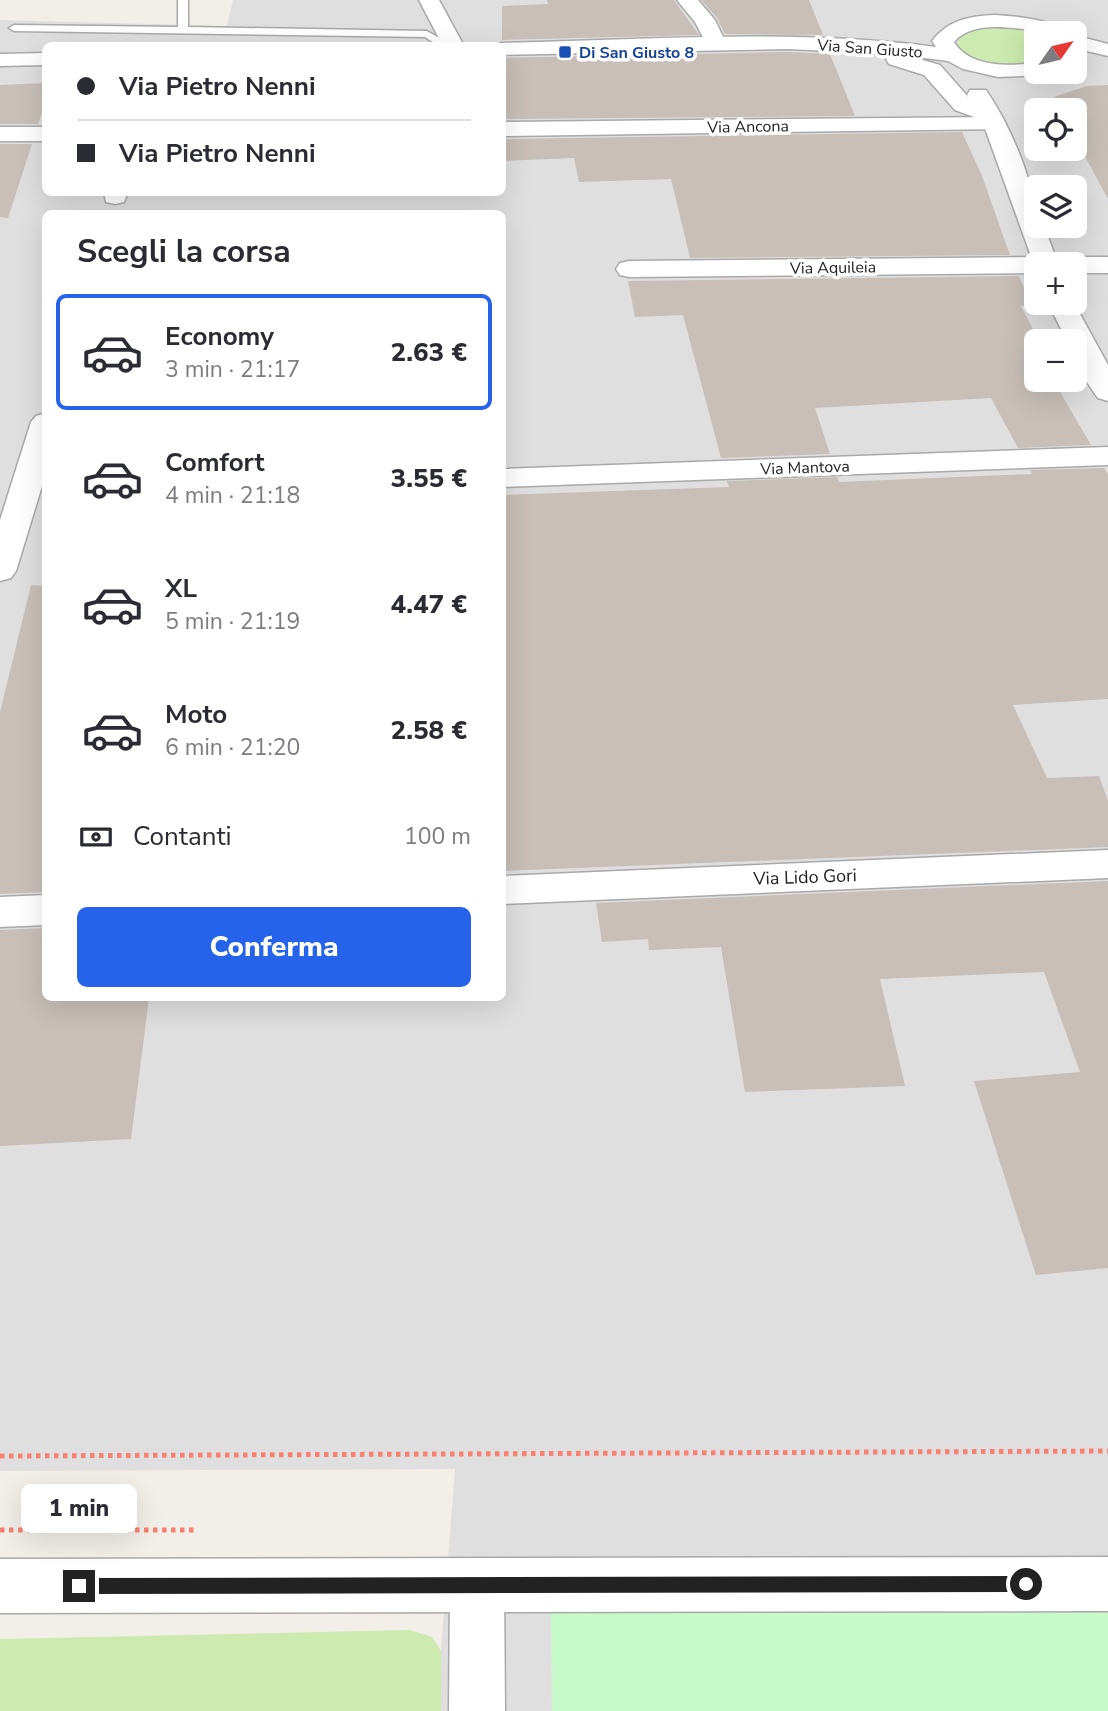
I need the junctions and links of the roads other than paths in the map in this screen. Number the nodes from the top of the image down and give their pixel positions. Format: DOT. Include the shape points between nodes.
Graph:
graph roads {
  1 [pos="183,0"];
  2 [pos="429,0"];
  3 [pos="687,0"];
  4 [pos="982,0"];
  5 [pos="1024,22"];
  6 [pos="1024,24"];
  7 [pos="14,27"];
  8 [pos="183,30"];
  9 [pos="947,33"];
  10 [pos="441,42"];
  11 [pos="452,42"];
  12 [pos="788,43"];
  13 [pos="716,44"];
  14 [pos="1087,44"];
  15 [pos="506,49"];
  16 [pos="1108,50"];
  17 [pos="959,58"];
  18 [pos="42,59"];
  19 [pos="0,60"];
  20 [pos="1087,64"];
  21 [pos="1108,66"];
  22 [pos="1024,70"];
  23 [pos="1024,75"];
  24 [pos="993,120"];
  25 [pos="506,129"];
  26 [pos="0,134"];
  27 [pos="42,134"];
  28 [pos="1041,252"];
  29 [pos="1024,265"];
  30 [pos="1087,265"];
  31 [pos="1108,265"];
  32 [pos="629,270"];
  33 [pos="1067,315"];
  34 [pos="1108,393"];
  35 [pos="42,434"];
  36 [pos="1108,457"];
  37 [pos="506,478"];
  38 [pos="22,497"];
  39 [pos="0,571"];
  40 [pos="1108,864"];
  41 [pos="506,890"];
  42 [pos="42,910"];
  43 [pos="0,912"];
  44 [pos="1108,1584"];
  45 [pos="0,1586"];
  46 [pos="477,1586"];
  47 [pos="477,1711"];
  1 -- 8 [label="lane"];
  2 -- 11 [label="street"];
  3 -- 13 [label="street" via="705,20"];
  4 -- 5 [label="street"];
  6 -- 9 [label="street" via="963,16"];
  7 -- 8 [label="lane"];
  8 -- 10 [label="lane" via="427,34"];
  9 -- 12 [label="street, Via San Giusto"];
  9 -- 17 [label="street" via="943,41"];
  12 -- 13 [label="street, Via San Giusto"];
  12 -- 17 [label="street, Via San Giusto" via="883,46"];
  12 -- 24 [label="street" via="921,64 932,70 962,105"];
  13 -- 15 [label="street, Via San Giusto"];
  14 -- 16 [label="street"];
  17 -- 22 [label="street, Via San Giusto" via="998,70"];
  17 -- 24 [label="street"];
  18 -- 19 [label="street"];
  20 -- 21 [label="street"];
  23 -- 24 [label="street" via="1011,84"];
  24 -- 25 [label="street, Via Ancona"];
  24 -- 28 [label="street"];
  26 -- 27 [label="street"];
  29 -- 32 [label="street, Via Aquileia"];
  30 -- 31 [label="street"];
  33 -- 34 [label="street"];
  35 -- 38 [label="street"];
  36 -- 37 [label="street, Via Mantova"];
  38 -- 39 [label="street"];
  40 -- 41 [label="street, Via Lido Gori"];
  42 -- 43 [label="street"];
  44 -- 46 [label="street"];
  45 -- 46 [label="street"];
  46 -- 47 [label="street"];
}
